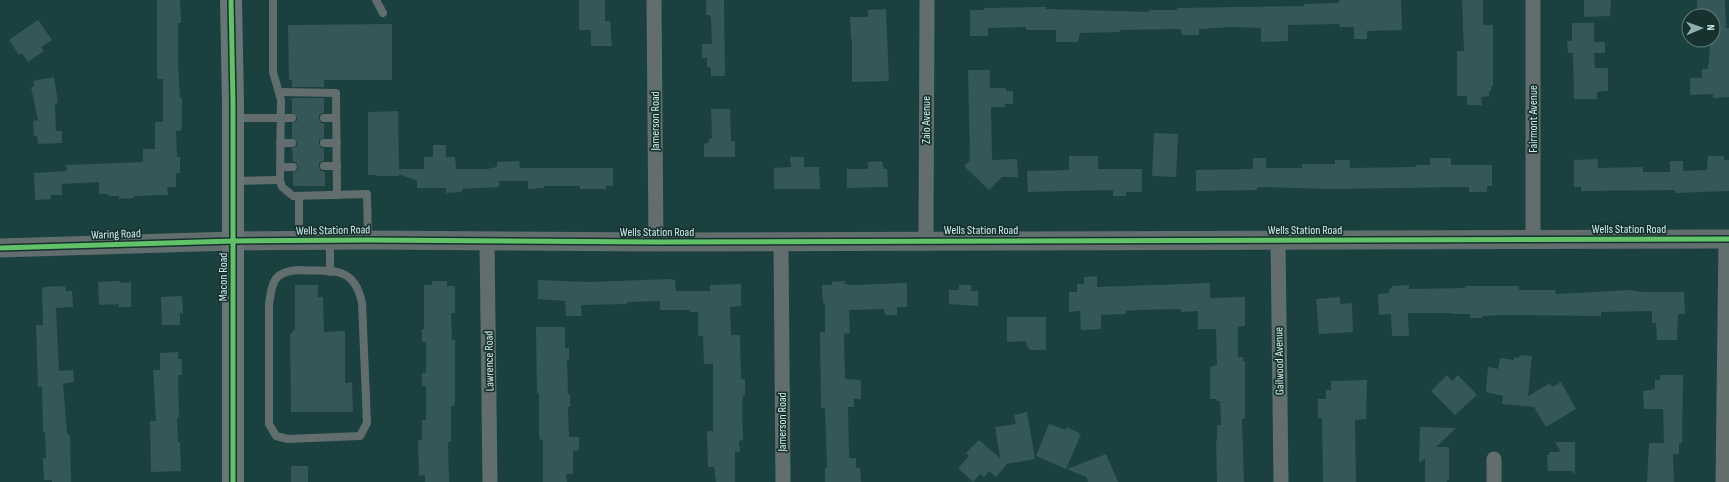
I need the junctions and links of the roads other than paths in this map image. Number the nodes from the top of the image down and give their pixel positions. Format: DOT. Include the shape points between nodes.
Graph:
graph roads {
  1 [pos="230,0"];
  2 [pos="272,0"];
  3 [pos="376,0"];
  4 [pos="654,0"];
  5 [pos="926,0"];
  6 [pos="1533,0"];
  7 [pos="383,13"];
  8 [pos="279,92"];
  9 [pos="233,118"];
  10 [pos="280,118"];
  11 [pos="292,118"];
  12 [pos="324,118"];
  13 [pos="336,118"];
  14 [pos="280,143"];
  15 [pos="292,143"];
  16 [pos="324,143"];
  17 [pos="337,143"];
  18 [pos="324,166"];
  19 [pos="337,166"];
  20 [pos="280,167"];
  21 [pos="293,167"];
  22 [pos="280,180"];
  23 [pos="233,181"];
  24 [pos="337,195"];
  25 [pos="299,196"];
  26 [pos="1728,238"];
  27 [pos="1533,239"];
  28 [pos="330,240"];
  29 [pos="368,240"];
  30 [pos="488,240"];
  31 [pos="1278,240"];
  32 [pos="233,241"];
  33 [pos="299,241"];
  34 [pos="926,241"];
  35 [pos="656,242"];
  36 [pos="781,242"];
  37 [pos="0,248"];
  38 [pos="330,272"];
  39 [pos="1494,459"];
  40 [pos="233,482"];
  41 [pos="490,482"];
  42 [pos="782,482"];
  43 [pos="1281,482"];
  44 [pos="1494,482"];
  45 [pos="1723,482"];
  1 -- 9 [label="main road, Macon Road"];
  2 -- 8 [label="lane" via="273,72"];
  3 -- 7 [label="lane"];
  4 -- 35 [label="street, Jamerson Road"];
  5 -- 34 [label="street, Zaio Avenue"];
  6 -- 27 [label="street, Fairmont Avenue"];
  8 -- 10 [label="lane"];
  8 -- 13 [label="lane" via="336,93"];
  9 -- 10 [label="lane"];
  9 -- 23 [label="main road, Macon Road"];
  10 -- 11 [label="lane"];
  10 -- 14 [label="lane"];
  12 -- 13 [label="lane"];
  13 -- 17 [label="lane"];
  14 -- 15 [label="lane"];
  14 -- 20 [label="lane"];
  16 -- 17 [label="lane"];
  17 -- 19 [label="lane"];
  18 -- 19 [label="lane"];
  19 -- 24 [label="lane"];
  20 -- 21 [label="lane"];
  20 -- 22 [label="lane"];
  22 -- 23 [label="lane"];
  22 -- 25 [label="lane" via="286,192"];
  23 -- 32 [label="main road, Macon Road"];
  24 -- 25 [label="lane"];
  24 -- 29 [label="lane" via="367,194"];
  25 -- 33 [label="lane"];
  26 -- 27 [label="street, Wells Station Road"];
  26 -- 45 [label="street"];
  27 -- 31 [label="street, Wells Station Road"];
  28 -- 29 [label="street, Wells Station Road"];
  28 -- 33 [label="street, Wells Station Road"];
  28 -- 38 [label="lane"];
  29 -- 30 [label="street, Wells Station Road"];
  30 -- 35 [label="street, Wells Station Road"];
  30 -- 41 [label="street, Lawrence Road"];
  31 -- 34 [label="street, Wells Station Road"];
  31 -- 43 [label="street, Gailwood Avenue"];
  32 -- 33 [label="street, Wells Station Road"];
  32 -- 37 [label="street, Waring Road"];
  32 -- 40 [label="main road, Macon Road"];
  34 -- 36 [label="street, Wells Station Road"];
  35 -- 36 [label="street, Wells Station Road"];
  36 -- 42 [label="street, Jamerson Road"];
  38 -- 38 [label="lane" via="284,271 277,276 270,291 269,424 276,436 288,439 360,436 367,424 362,303 359,290 354,281 344,273"];
  39 -- 44 [label="street"];
}
